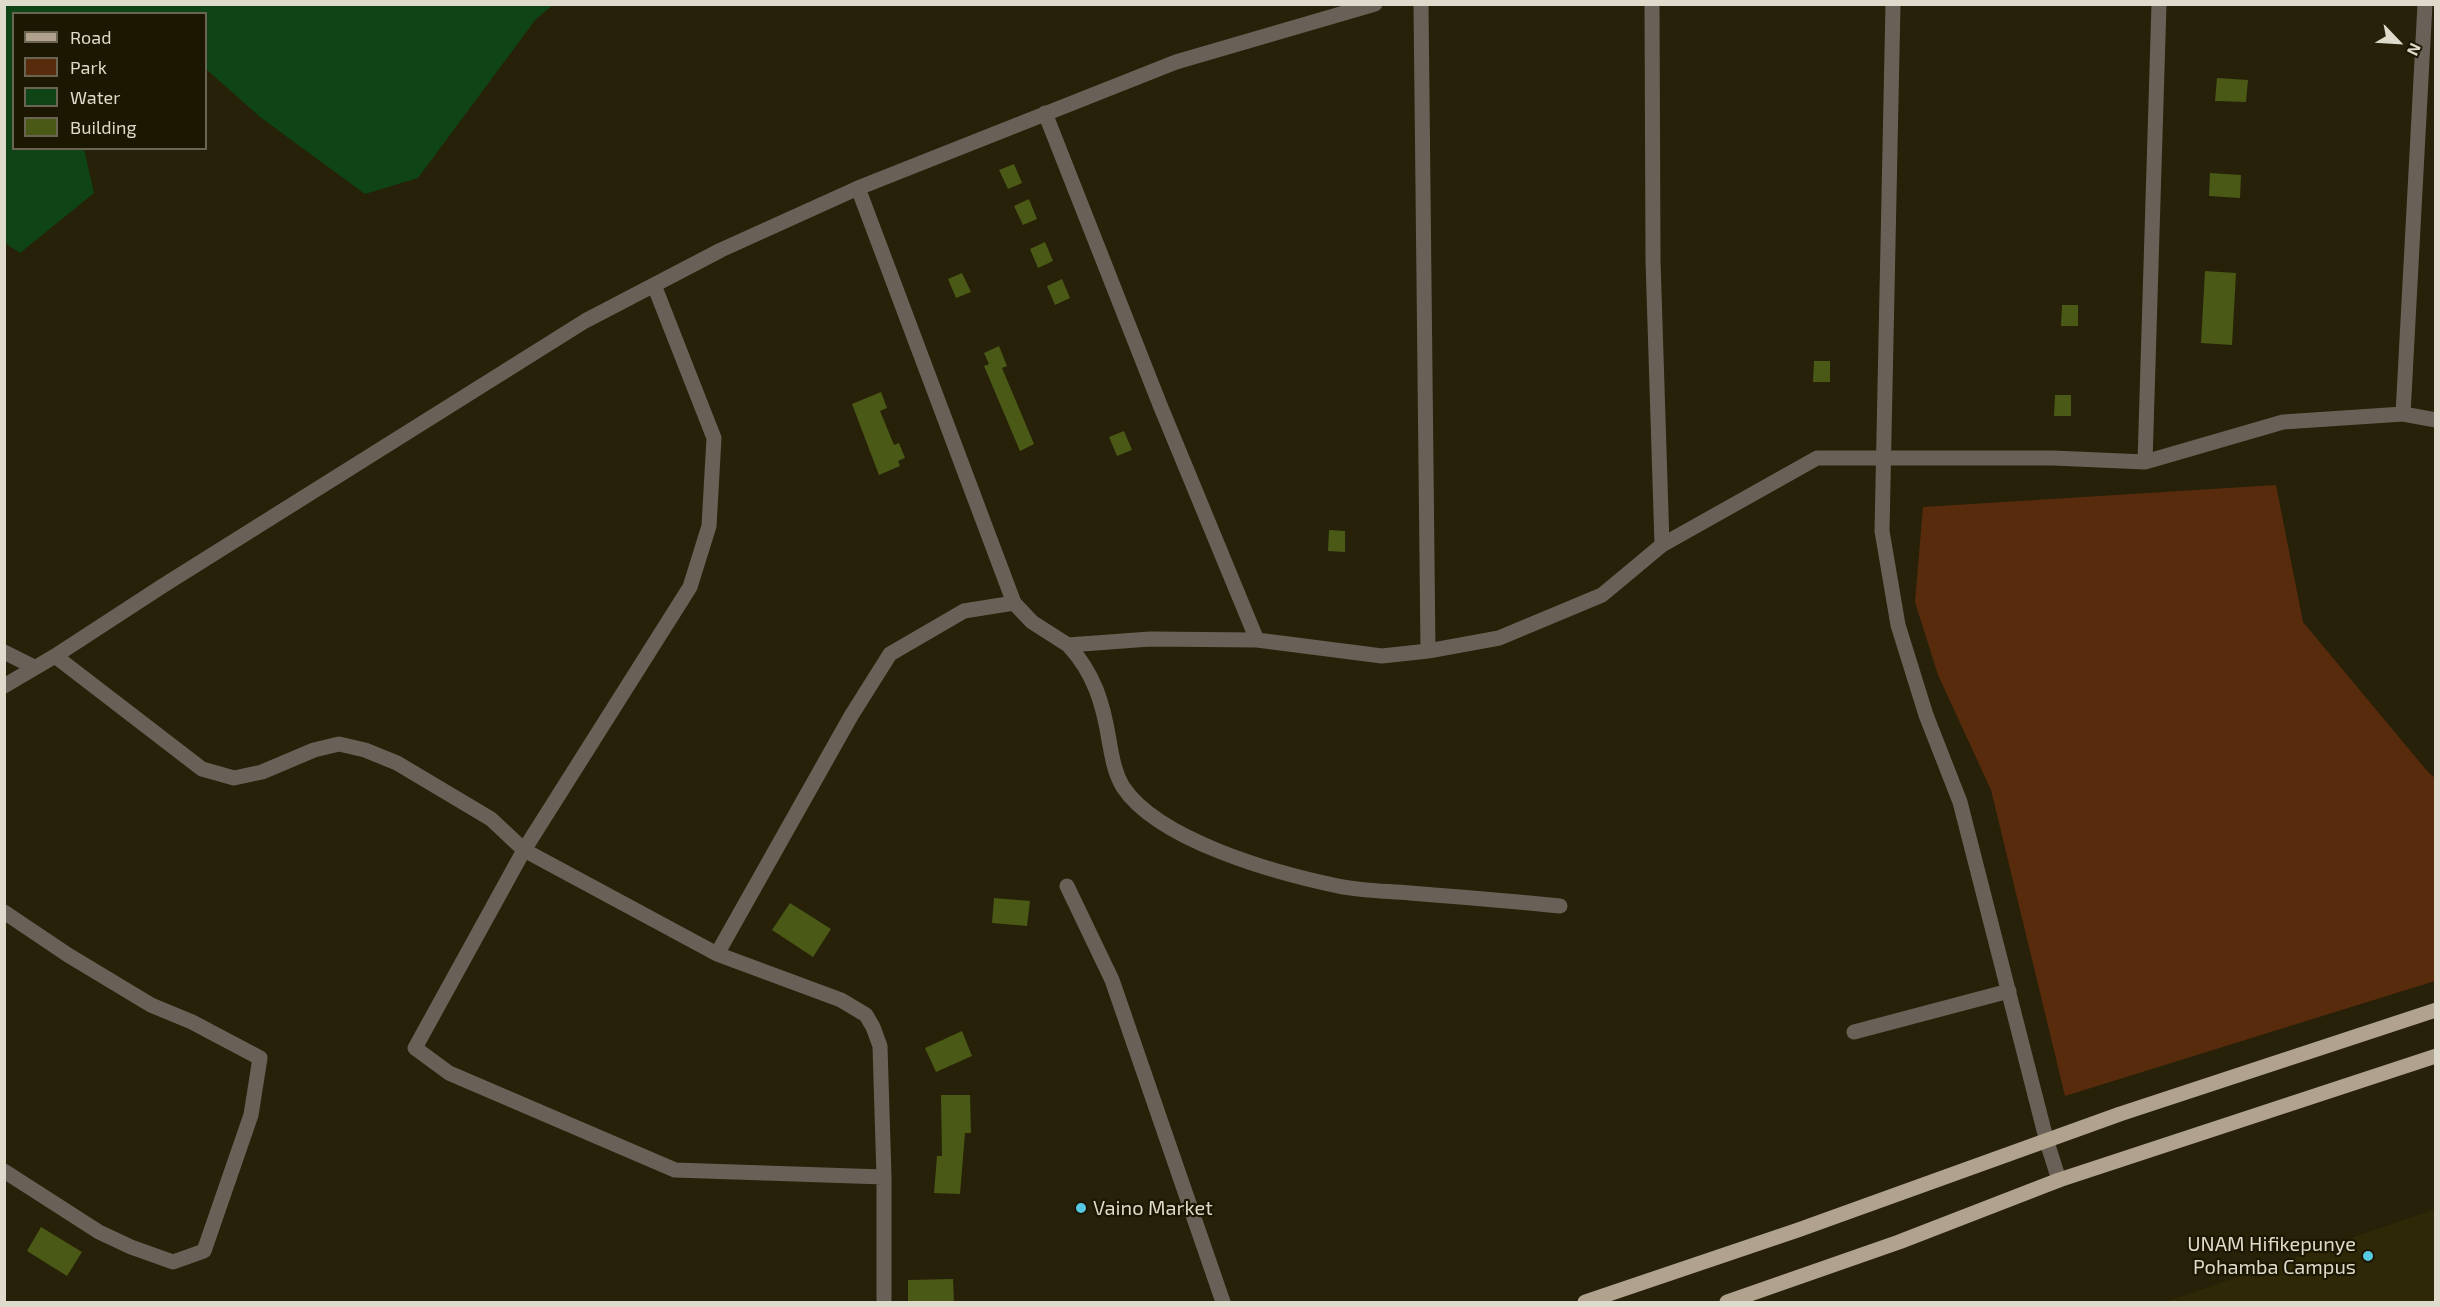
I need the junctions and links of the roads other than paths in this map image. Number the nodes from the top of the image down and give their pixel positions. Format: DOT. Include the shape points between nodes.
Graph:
graph roads {
  1 [pos="1375,4"];
  2 [pos="1421,4"];
  3 [pos="1652,4"];
  4 [pos="1893,4"];
  5 [pos="2160,4"];
  6 [pos="2425,4"];
  7 [pos="1045,113"];
  8 [pos="858,188"];
  9 [pos="654,285"];
  10 [pos="2403,414"];
  11 [pos="2436,420"];
  12 [pos="1883,458"];
  13 [pos="2145,462"];
  14 [pos="1662,545"];
  15 [pos="1014,603"];
  16 [pos="1257,640"];
  17 [pos="1068,645"];
  18 [pos="1428,651"];
  19 [pos="4,652"];
  20 [pos="55,656"];
  21 [pos="34,667"];
  22 [pos="4,686"];
  23 [pos="524,850"];
  24 [pos="1067,886"];
  25 [pos="1560,906"];
  26 [pos="4,912"];
  27 [pos="717,954"];
  28 [pos="2008,991"];
  29 [pos="2436,1011"];
  30 [pos="1854,1032"];
  31 [pos="2436,1056"];
  32 [pos="2047,1142"];
  33 [pos="4,1171"];
  34 [pos="884,1177"];
  35 [pos="2059,1180"];
  36 [pos="1628,1295"];
  37 [pos="884,1302"];
  38 [pos="1223,1302"];
  39 [pos="1586,1302"];
  40 [pos="1727,1302"];
  1 -- 7 [label="street" via="1176,62"];
  2 -- 18 [label="street"];
  3 -- 14 [label="street" via="1653,260"];
  4 -- 12 [label="street"];
  5 -- 13 [label="street"];
  6 -- 10 [label="street"];
  7 -- 8 [label="street"];
  7 -- 16 [label="street"];
  8 -- 9 [label="street"];
  8 -- 15 [label="street"];
  9 -- 20 [label="street" via="585,321"];
  9 -- 23 [label="street" via="714,438 710,526 690,587"];
  10 -- 11 [label="street"];
  10 -- 13 [label="street" via="2283,422"];
  12 -- 13 [label="street"];
  12 -- 14 [label="street" via="1817,458"];
  12 -- 28 [label="street" via="1882,531 1898,625 1926,715 1960,802"];
  14 -- 18 [label="street" via="1602,595 1499,638"];
  15 -- 17 [label="street" via="1032,622"];
  15 -- 27 [label="street" via="964,611 890,654"];
  16 -- 17 [label="street" via="1150,639"];
  16 -- 18 [label="street" via="1382,656"];
  17 -- 25 [label="street" via="1085,664 1101,703 1113,764 1123,787 1141,809 1170,828 1207,846 1340,886"];
  19 -- 21 [label="street"];
  20 -- 21 [label="street"];
  20 -- 23 [label="street" via="202,769 234,778 339,744 365,750 397,763 491,819"];
  21 -- 22 [label="street"];
  23 -- 27 [label="street"];
  23 -- 34 [label="street" via="415,1048 449,1073 675,1170"];
  24 -- 38 [label="street" via="1112,980"];
  26 -- 33 [label="street" via="142,1000 260,1058 251,1115 204,1251 173,1262 131,1247 99,1232"];
  27 -- 34 [label="street" via="841,1000 866,1015 880,1046"];
  28 -- 30 [label="street"];
  28 -- 32 [label="street"];
  29 -- 32 [label="main road" via="2120,1114"];
  31 -- 35 [label="main road"];
  32 -- 35 [label="street"];
  32 -- 36 [label="main road"];
  34 -- 37 [label="street"];
  35 -- 40 [label="main road" via="1899,1242"];
  36 -- 39 [label="main road"];
}
